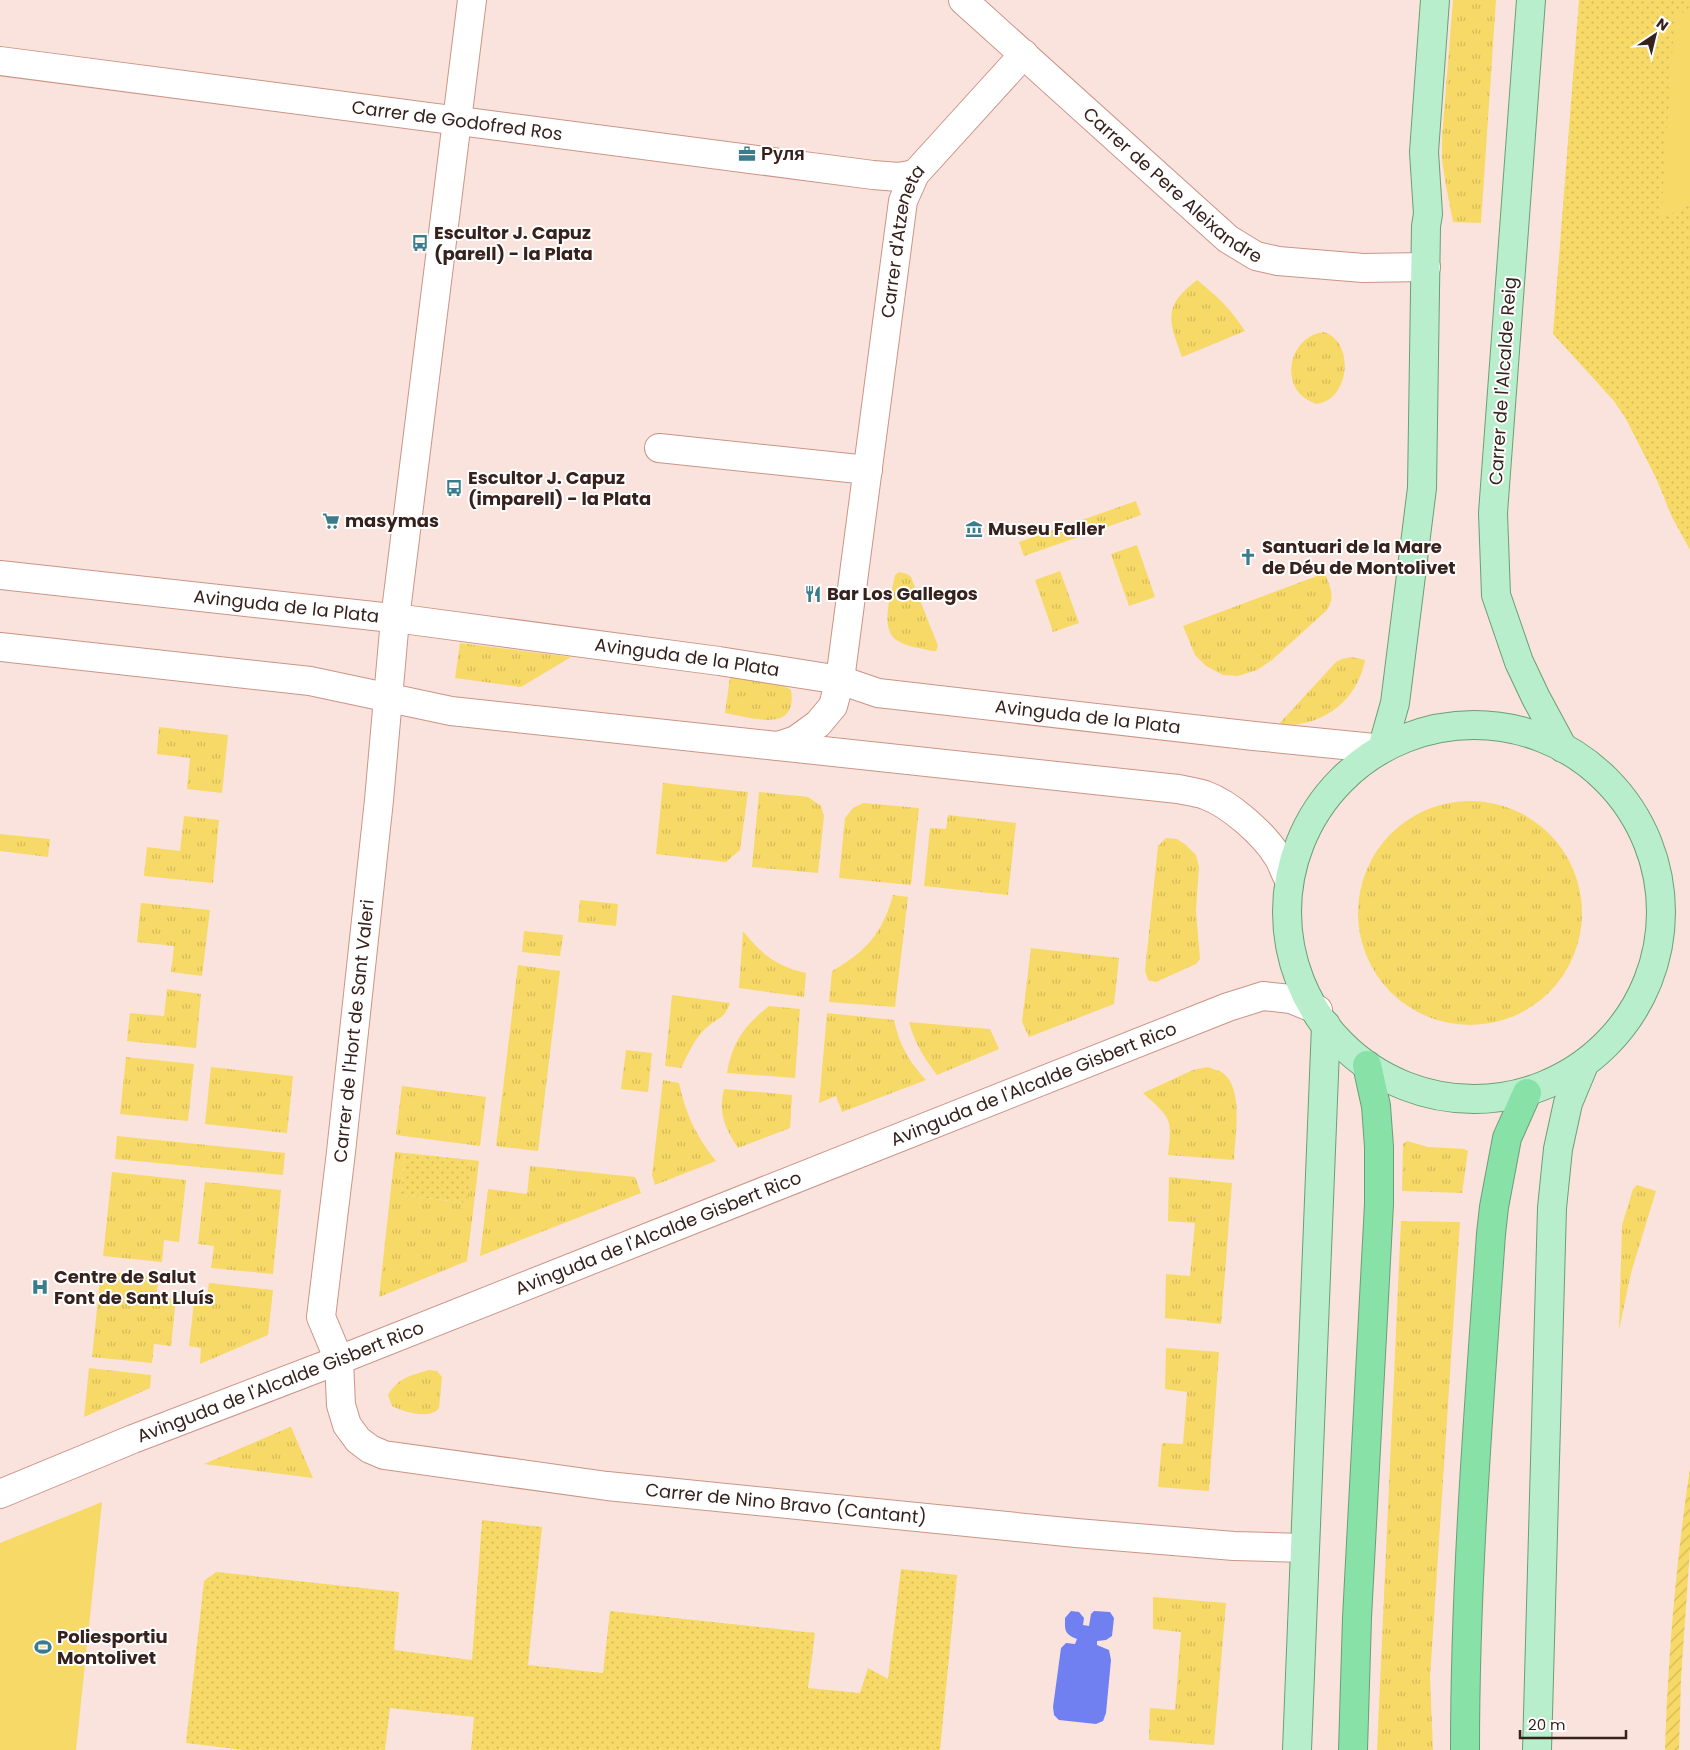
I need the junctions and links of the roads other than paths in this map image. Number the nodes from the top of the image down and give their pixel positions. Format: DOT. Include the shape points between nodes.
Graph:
graph roads {
  1 [pos="472,0"];
  2 [pos="963,0"];
  3 [pos="1435,0"];
  4 [pos="1530,0"];
  5 [pos="1024,54"];
  6 [pos="0,61"];
  7 [pos="456,121"];
  8 [pos="916,174"];
  9 [pos="1426,267"];
  10 [pos="659,448"];
  11 [pos="868,470"];
  12 [pos="0,575"];
  13 [pos="395,619"];
  14 [pos="0,647"];
  15 [pos="840,680"];
  16 [pos="388,698"];
  17 [pos="1379,745"];
  18 [pos="778,746"];
  19 [pos="1563,748"];
  20 [pos="1288,878"];
  21 [pos="1322,1017"];
  22 [pos="1367,1065"];
  23 [pos="1584,1067"];
  24 [pos="1527,1093"];
  25 [pos="340,1360"];
  26 [pos="0,1494"];
  27 [pos="1304,1548"];
  28 [pos="1297,1750"];
  29 [pos="1353,1750"];
  30 [pos="1465,1750"];
  31 [pos="1537,1750"];
  1 -- 7 [label="street, Carrer de l'Hort de Sant Valeri"];
  2 -- 5 [label="street, Carrer de Pere Aleixandre"];
  3 -- 9 [label="main road" via="1424,152 1428,214"];
  4 -- 19 [label="main road, Carrer de l'Alcalde Reig" via="1493,514 1496,595 1519,662"];
  5 -- 8 [label="street, Carrer d'Atzeneta"];
  5 -- 9 [label="street, Carrer de Pere Aleixandre" via="1228,239 1256,256 1344,267"];
  6 -- 7 [label="street, Carrer de Godofred Ros"];
  7 -- 8 [label="street, Carrer de Godofred Ros" via="873,175 899,177"];
  7 -- 13 [label="street, Carrer de l'Hort de Sant Valeri"];
  8 -- 11 [label="street, Carrer d'Atzeneta" via="903,201 899,224"];
  9 -- 17 [label="main road" via="1422,488 1395,703"];
  10 -- 11 [label="street"];
  11 -- 15 [label="street, Carrer d'Atzeneta"];
  12 -- 13 [label="street, Avinguda de la Plata"];
  13 -- 15 [label="street, Avinguda de la Plata"];
  13 -- 16 [label="street, Carrer de l'Hort de Sant Valeri"];
  14 -- 16 [label="street" via="310,681"];
  15 -- 17 [label="street, Avinguda de la Plata" via="878,693 1254,736"];
  15 -- 18 [label="street, Carrer d'Atzeneta" via="833,706 818,724 796,740"];
  16 -- 18 [label="street" via="450,711"];
  16 -- 25 [label="street, Carrer de l'Hort de Sant Valeri" via="321,1317"];
  17 -- 19 [label="main road" via="1404,735 1466,726 1500,727 1537,736"];
  17 -- 20 [label="main road" via="1354,764 1315,812 1298,843"];
  18 -- 20 [label="street" via="1178,789 1205,795 1226,806 1268,844"];
  19 -- 23 [label="main road" via="1595,769 1622,797 1641,828 1655,861 1662,897 1662,933 1654,968 1640,1001 1620,1032"];
  20 -- 21 [label="main road" via="1285,906 1296,968"];
  21 -- 22 [label="main road"];
  21 -- 25 [label="street, Avinguda de l'Alcalde Gisbert Rico" via="1290,999 1263,996 1228,1007"];
  21 -- 27 [label="main road"];
  22 -- 24 [label="main road" via="1418,1091 1452,1098 1486,1099"];
  22 -- 29 [label="highway" via="1376,1106 1379,1204"];
  23 -- 24 [label="main road"];
  23 -- 31 [label="main road" via="1568,1102 1558,1149 1552,1208"];
  24 -- 30 [label="highway" via="1507,1138 1494,1207 1470,1556"];
  25 -- 26 [label="street, Avinguda de l'Alcalde Gisbert Rico"];
  25 -- 27 [label="street, Carrer de Nino Bravo (Cantant)" via="341,1405 347,1424 358,1440 384,1454 607,1486 1076,1534"];
  27 -- 28 [label="main road"];
}
